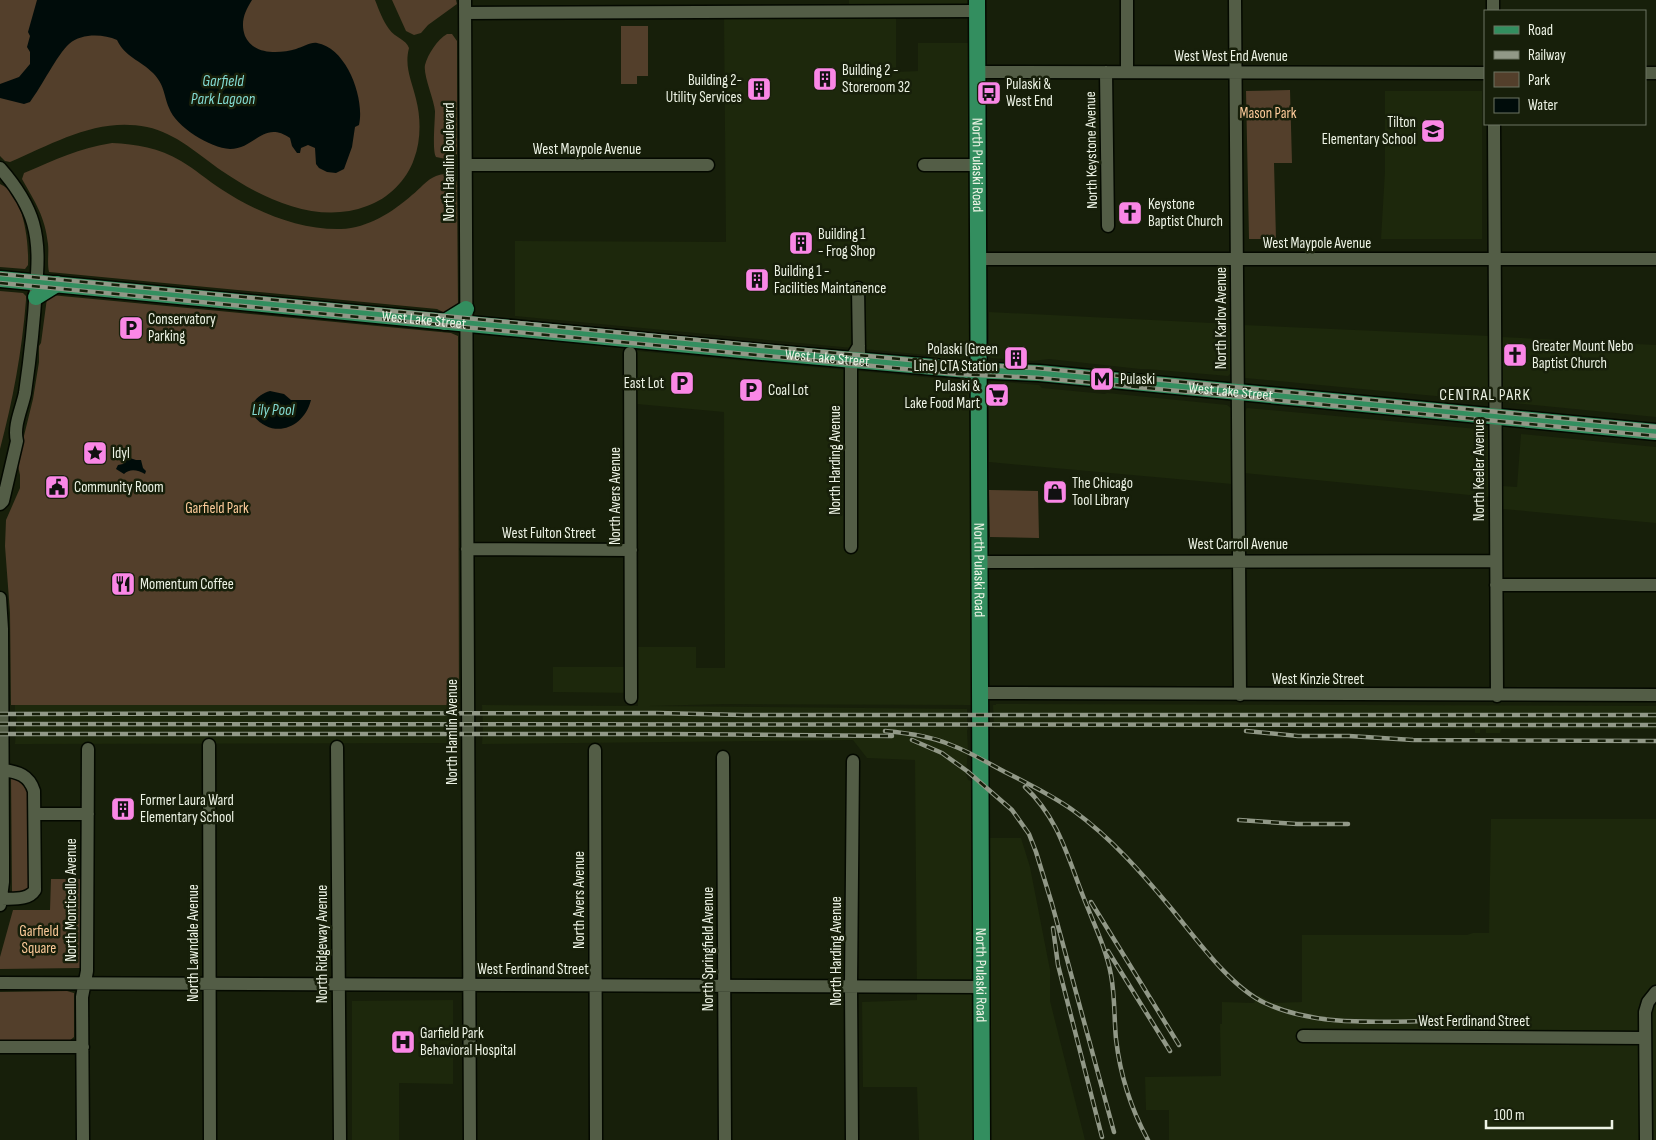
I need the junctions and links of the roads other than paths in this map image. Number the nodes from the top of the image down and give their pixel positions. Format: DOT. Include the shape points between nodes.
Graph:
graph roads {
  1 [pos="1127,0"];
  2 [pos="1235,0"];
  3 [pos="977,5"];
  4 [pos="465,6"];
  5 [pos="977,72"];
  6 [pos="1106,72"];
  7 [pos="1127,72"];
  8 [pos="1235,72"];
  9 [pos="1484,73"];
  10 [pos="1494,125"];
  11 [pos="708,165"];
  12 [pos="924,165"];
  13 [pos="978,165"];
  14 [pos="466,166"];
  15 [pos="0,168"];
  16 [pos="1108,226"];
  17 [pos="978,259"];
  18 [pos="1237,259"];
  19 [pos="1494,259"];
  20 [pos="1656,259"];
  21 [pos="8,279"];
  22 [pos="37,282"];
  23 [pos="0,286"];
  24 [pos="91,287"];
  25 [pos="858,288"];
  26 [pos="402,317"];
  27 [pos="466,325"];
  28 [pos="631,344"];
  29 [pos="854,360"];
  30 [pos="979,370"];
  31 [pos="1238,392"];
  32 [pos="1495,417"];
  33 [pos="1656,424"];
  34 [pos="1656,432"];
  35 [pos="1656,440"];
  36 [pos="4,466"];
  37 [pos="0,480"];
  38 [pos="0,504"];
  39 [pos="851,547"];
  40 [pos="467,549"];
  41 [pos="631,550"];
  42 [pos="1239,560"];
  43 [pos="1496,560"];
  44 [pos="980,562"];
  45 [pos="1496,585"];
  46 [pos="1656,585"];
  47 [pos="0,598"];
  48 [pos="1,677"];
  49 [pos="981,693"];
  50 [pos="1240,695"];
  51 [pos="1656,695"];
  52 [pos="1497,696"];
  53 [pos="631,698"];
  54 [pos="209,745"];
  55 [pos="337,747"];
  56 [pos="88,749"];
  57 [pos="595,750"];
  58 [pos="723,757"];
  59 [pos="853,761"];
  60 [pos="2,765"];
  61 [pos="35,814"];
  62 [pos="88,814"];
  63 [pos="1,902"];
  64 [pos="0,983"];
  65 [pos="85,983"];
  66 [pos="209,983"];
  67 [pos="339,984"];
  68 [pos="469,984"];
  69 [pos="595,985"];
  70 [pos="724,986"];
  71 [pos="851,986"];
  72 [pos="982,987"];
  73 [pos="1655,993"];
  74 [pos="1303,1036"];
  75 [pos="1645,1038"];
  76 [pos="0,1046"];
  77 [pos="83,1047"];
  78 [pos="83,1140"];
  79 [pos="210,1140"];
  80 [pos="340,1140"];
  81 [pos="470,1140"];
  82 [pos="596,1140"];
  83 [pos="725,1140"];
  84 [pos="852,1140"];
  85 [pos="982,1140"];
  86 [pos="1646,1140"];
  1 -- 7 [label="street"];
  2 -- 8 [label="street, North Karlov Avenue"];
  3 -- 4 [label="street"];
  3 -- 5 [label="main road, North Pulaski Road"];
  4 -- 14 [label="street, North Hamlin Boulevard"];
  5 -- 6 [label="street, West West End Avenue"];
  5 -- 13 [label="main road, North Pulaski Road"];
  6 -- 7 [label="street, West West End Avenue"];
  6 -- 16 [label="street, North Keystone Avenue"];
  7 -- 8 [label="street, West West End Avenue"];
  8 -- 9 [label="street, West West End Avenue"];
  8 -- 18 [label="street, North Karlov Avenue"];
  10 -- 19 [label="street, North Keeler Avenue"];
  11 -- 14 [label="street, West Maypole Avenue"];
  12 -- 13 [label="street"];
  13 -- 17 [label="main road, North Pulaski Road"];
  14 -- 27 [label="street, North Hamlin Boulevard"];
  15 -- 22 [label="street" via="28,210 37,240"];
  17 -- 18 [label="street, West Maypole Avenue"];
  17 -- 30 [label="main road, North Pulaski Road"];
  18 -- 19 [label="street, West Maypole Avenue"];
  18 -- 31 [label="street, North Karlov Avenue"];
  19 -- 20 [label="street, West Maypole Avenue"];
  19 -- 32 [label="street, North Keeler Avenue"];
  21 -- 22 [label="main road, West Lake Street"];
  22 -- 23 [label="main road"];
  22 -- 24 [label="main road, West Lake Street"];
  22 -- 24 [label="main road" via="82,278"];
  22 -- 36 [label="street" via="24,397 15,434 17,441"];
  24 -- 26 [label="main road, West Lake Street"];
  25 -- 29 [label="street, North Harding Avenue"];
  26 -- 27 [label="main road, West Lake Street"];
  26 -- 27 [label="main road" via="411,325"];
  27 -- 28 [label="main road, West Lake Street"];
  27 -- 40 [label="street, North Hamlin Avenue"];
  28 -- 29 [label="main road, West Lake Street"];
  28 -- 41 [label="street, North Avers Avenue"];
  29 -- 30 [label="main road, West Lake Street"];
  29 -- 39 [label="street, North Harding Avenue"];
  30 -- 31 [label="main road, West Lake Street"];
  30 -- 44 [label="main road, North Pulaski Road"];
  31 -- 32 [label="main road, West Lake Street"];
  31 -- 42 [label="street, North Karlov Avenue"];
  32 -- 33 [label="main road, West Lake Street"];
  32 -- 34 [label="main road, West Lake Street"];
  32 -- 35 [label="main road, West Lake Street"];
  32 -- 43 [label="street, North Keeler Avenue"];
  36 -- 37 [label="street"];
  36 -- 38 [label="street" via="3,501"];
  40 -- 41 [label="street, West Fulton Street"];
  40 -- 68 [label="street, North Hamlin Avenue"];
  41 -- 53 [label="street, North Avers Avenue"];
  42 -- 43 [label="street, West Carroll Avenue"];
  42 -- 44 [label="street, West Carroll Avenue"];
  42 -- 50 [label="street, North Karlov Avenue"];
  43 -- 45 [label="street, North Keeler Avenue"];
  44 -- 49 [label="main road, North Pulaski Road"];
  45 -- 46 [label="street"];
  45 -- 52 [label="street, North Keeler Avenue"];
  47 -- 48 [label="street"];
  48 -- 60 [label="street"];
  49 -- 50 [label="street, West Kinzie Street"];
  49 -- 72 [label="main road, North Pulaski Road"];
  50 -- 52 [label="street, West Kinzie Street"];
  51 -- 52 [label="street, West Kinzie Street"];
  54 -- 66 [label="street, North Lawndale Avenue"];
  55 -- 67 [label="street, North Ridgeway Avenue"];
  56 -- 62 [label="street, North Monticello Avenue"];
  57 -- 69 [label="street, North Avers Avenue"];
  58 -- 70 [label="street, North Springfield Avenue"];
  59 -- 71 [label="street, North Harding Avenue"];
  60 -- 61 [label="street" via="26,776 32,784"];
  60 -- 63 [label="street"];
  61 -- 62 [label="street"];
  61 -- 63 [label="street" via="35,890 26,898"];
  62 -- 65 [label="street, North Monticello Avenue"];
  64 -- 65 [label="street, West Ferdinand Street"];
  65 -- 66 [label="street, West Ferdinand Street"];
  65 -- 77 [label="street, North Monticello Avenue" via="82,997"];
  66 -- 67 [label="street, West Ferdinand Street"];
  66 -- 79 [label="street, North Lawndale Avenue"];
  67 -- 68 [label="street, West Ferdinand Street"];
  67 -- 80 [label="street, North Ridgeway Avenue"];
  68 -- 69 [label="street, West Ferdinand Street"];
  68 -- 81 [label="street, North Hamlin Avenue"];
  69 -- 70 [label="street, West Ferdinand Street"];
  69 -- 82 [label="street, North Avers Avenue"];
  70 -- 71 [label="street, West Ferdinand Street"];
  70 -- 83 [label="street, North Springfield Avenue"];
  71 -- 72 [label="street, West Ferdinand Street"];
  71 -- 84 [label="street, North Harding Avenue"];
  72 -- 85 [label="main road, North Pulaski Road"];
  73 -- 75 [label="street" via="1645,1012"];
  74 -- 75 [label="street, West Ferdinand Street"];
  75 -- 86 [label="street"];
  76 -- 77 [label="street"];
  77 -- 78 [label="street, North Monticello Avenue"];
}
